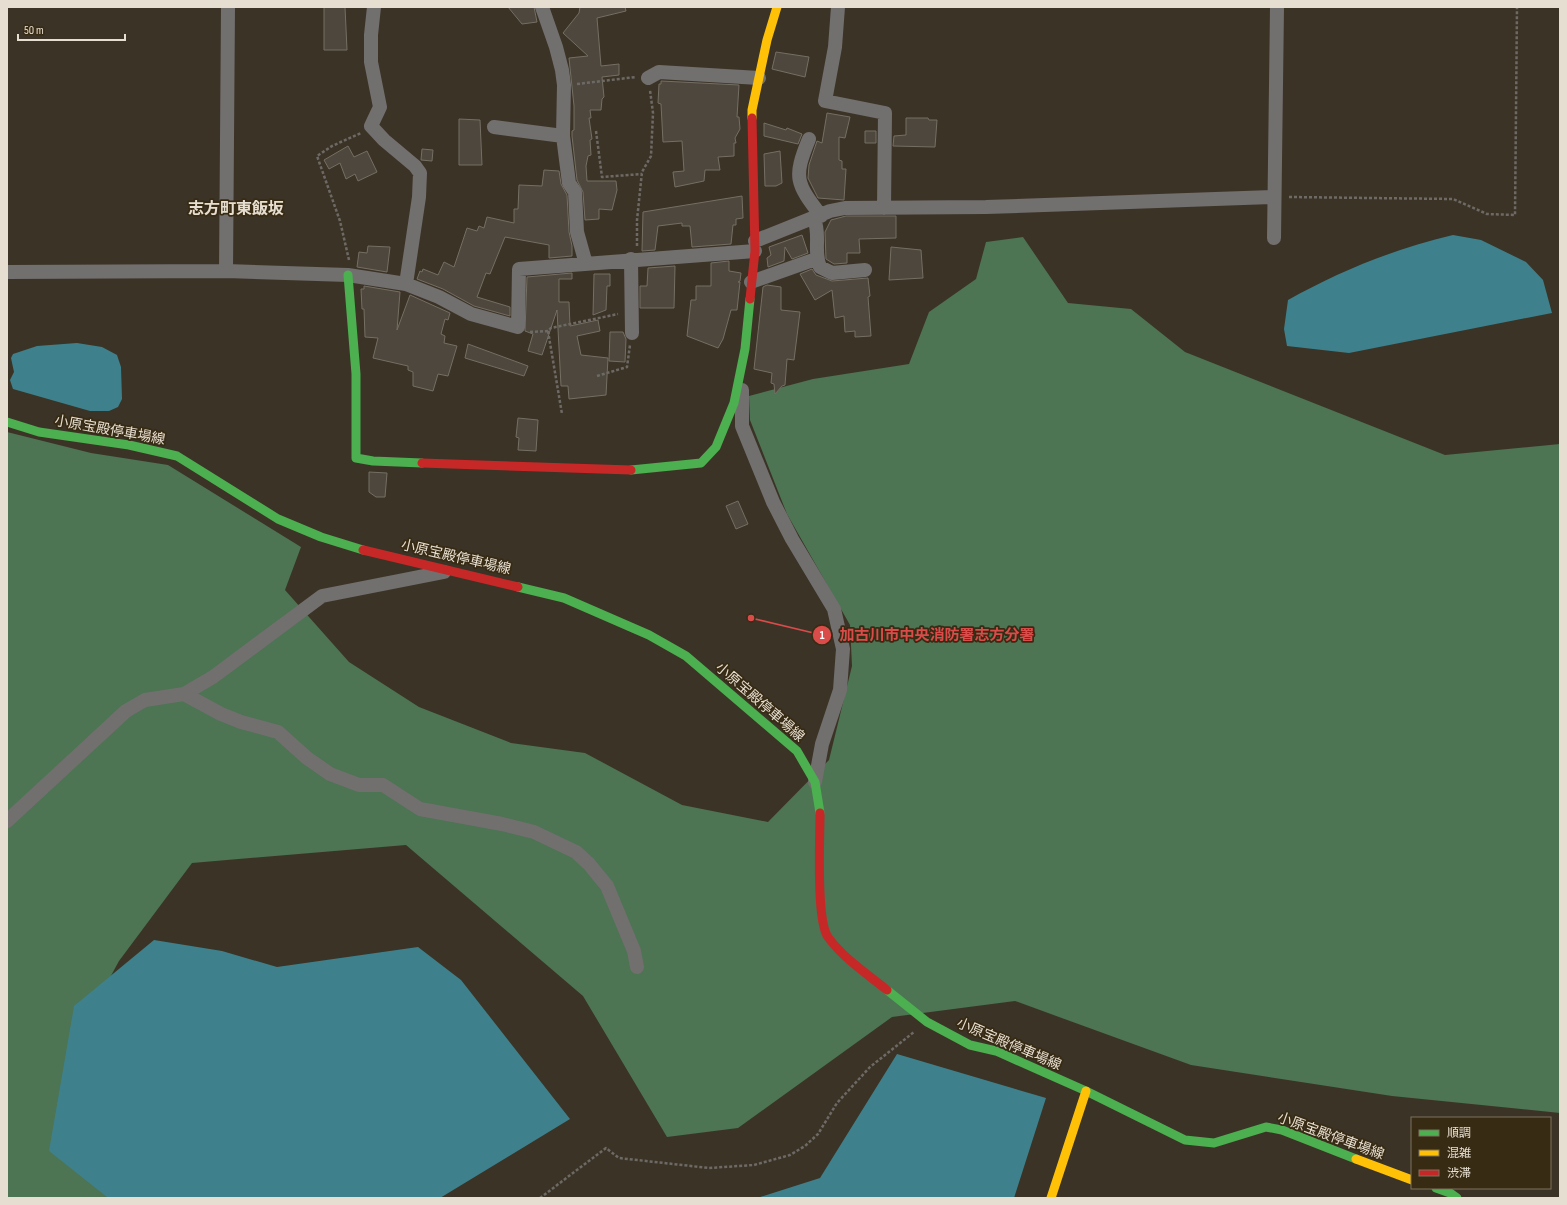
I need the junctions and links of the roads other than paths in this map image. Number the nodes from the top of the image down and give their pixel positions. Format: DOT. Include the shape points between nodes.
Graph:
graph roads {
  1 [pos="228,7"];
  2 [pos="374,7"];
  3 [pos="542,7"];
  4 [pos="777,7"];
  5 [pos="838,7"];
  6 [pos="1277,7"];
  7 [pos="648,78"];
  8 [pos="759,78"];
  9 [pos="494,127"];
  10 [pos="563,136"];
  11 [pos="809,139"];
  12 [pos="1274,196"];
  13 [pos="884,208"];
  14 [pos="817,218"];
  15 [pos="1274,238"];
  16 [pos="755,246"];
  17 [pos="634,259"];
  18 [pos="816,259"];
  19 [pos="586,264"];
  20 [pos="865,270"];
  21 [pos="226,271"];
  22 [pos="7,272"];
  23 [pos="348,275"];
  24 [pos="751,282"];
  25 [pos="406,284"];
  26 [pos="632,333"];
  27 [pos="741,365"];
  28 [pos="7,422"];
  29 [pos="452,570"];
  30 [pos="184,694"];
  31 [pos="815,782"];
  32 [pos="7,820"];
  33 [pos="637,967"];
  34 [pos="1086,1092"];
  35 [pos="1411,1180"];
  36 [pos="1439,1189"];
  37 [pos="1051,1198"];
  38 [pos="1457,1198"];
  1 -- 21 [label="street"];
  2 -- 25 [label="street" via="371,62 380,107 371,126 420,173 419,197"];
  3 -- 10 [label="street" via="556,47 564,85"];
  4 -- 8 [label="main road"];
  5 -- 13 [label="street" via="835,47 825,102 885,113"];
  6 -- 12 [label="street"];
  7 -- 8 [label="street" via="659,72"];
  8 -- 16 [label="main road" via="752,110"];
  9 -- 10 [label="street"];
  10 -- 19 [label="street" via="569,183 575,192 577,232"];
  11 -- 14 [label="street" via="798,169 798,180"];
  12 -- 13 [label="street" via="986,207"];
  12 -- 15 [label="street"];
  13 -- 14 [label="street" via="845,208 830,211"];
  14 -- 16 [label="street"];
  14 -- 18 [label="street"];
  16 -- 17 [label="street"];
  16 -- 24 [label="main road"];
  17 -- 19 [label="street"];
  17 -- 26 [label="street"];
  18 -- 20 [label="street" via="820,267 832,273"];
  18 -- 24 [label="street"];
  19 -- 25 [label="street" via="520,269 518,327 471,314 439,297"];
  21 -- 22 [label="street"];
  21 -- 23 [label="street"];
  23 -- 25 [label="street"];
  23 -- 27 [label="main road" via="356,374 356,458 373,461 642,470 701,463 716,447 734,404"];
  24 -- 27 [label="main road" via="745,349"];
  27 -- 31 [label="street" via="742,426 773,502 834,609 843,649 840,690 822,744"];
  28 -- 29 [label="main road, 小原宝殿停車場線" via="39,432 129,445 177,456 278,519 321,537 362,550"];
  29 -- 30 [label="street" via="322,596 213,677"];
  29 -- 31 [label="main road, 小原宝殿停車場線" via="564,598 649,635 686,656 796,751"];
  30 -- 32 [label="street" via="145,700 126,711"];
  30 -- 33 [label="street" via="221,714 278,732 307,758 330,774 359,785 383,785 420,809 534,832 576,852 607,886 634,951"];
  31 -- 34 [label="main road, 小原宝殿停車場線" via="820,805 821,916 827,936 848,958 927,1022 970,1045 996,1051"];
  34 -- 35 [label="main road, 小原宝殿停車場線" via="1186,1140 1214,1143 1266,1126"];
  34 -- 37 [label="main road"];
  36 -- 38 [label="main road"];
}
